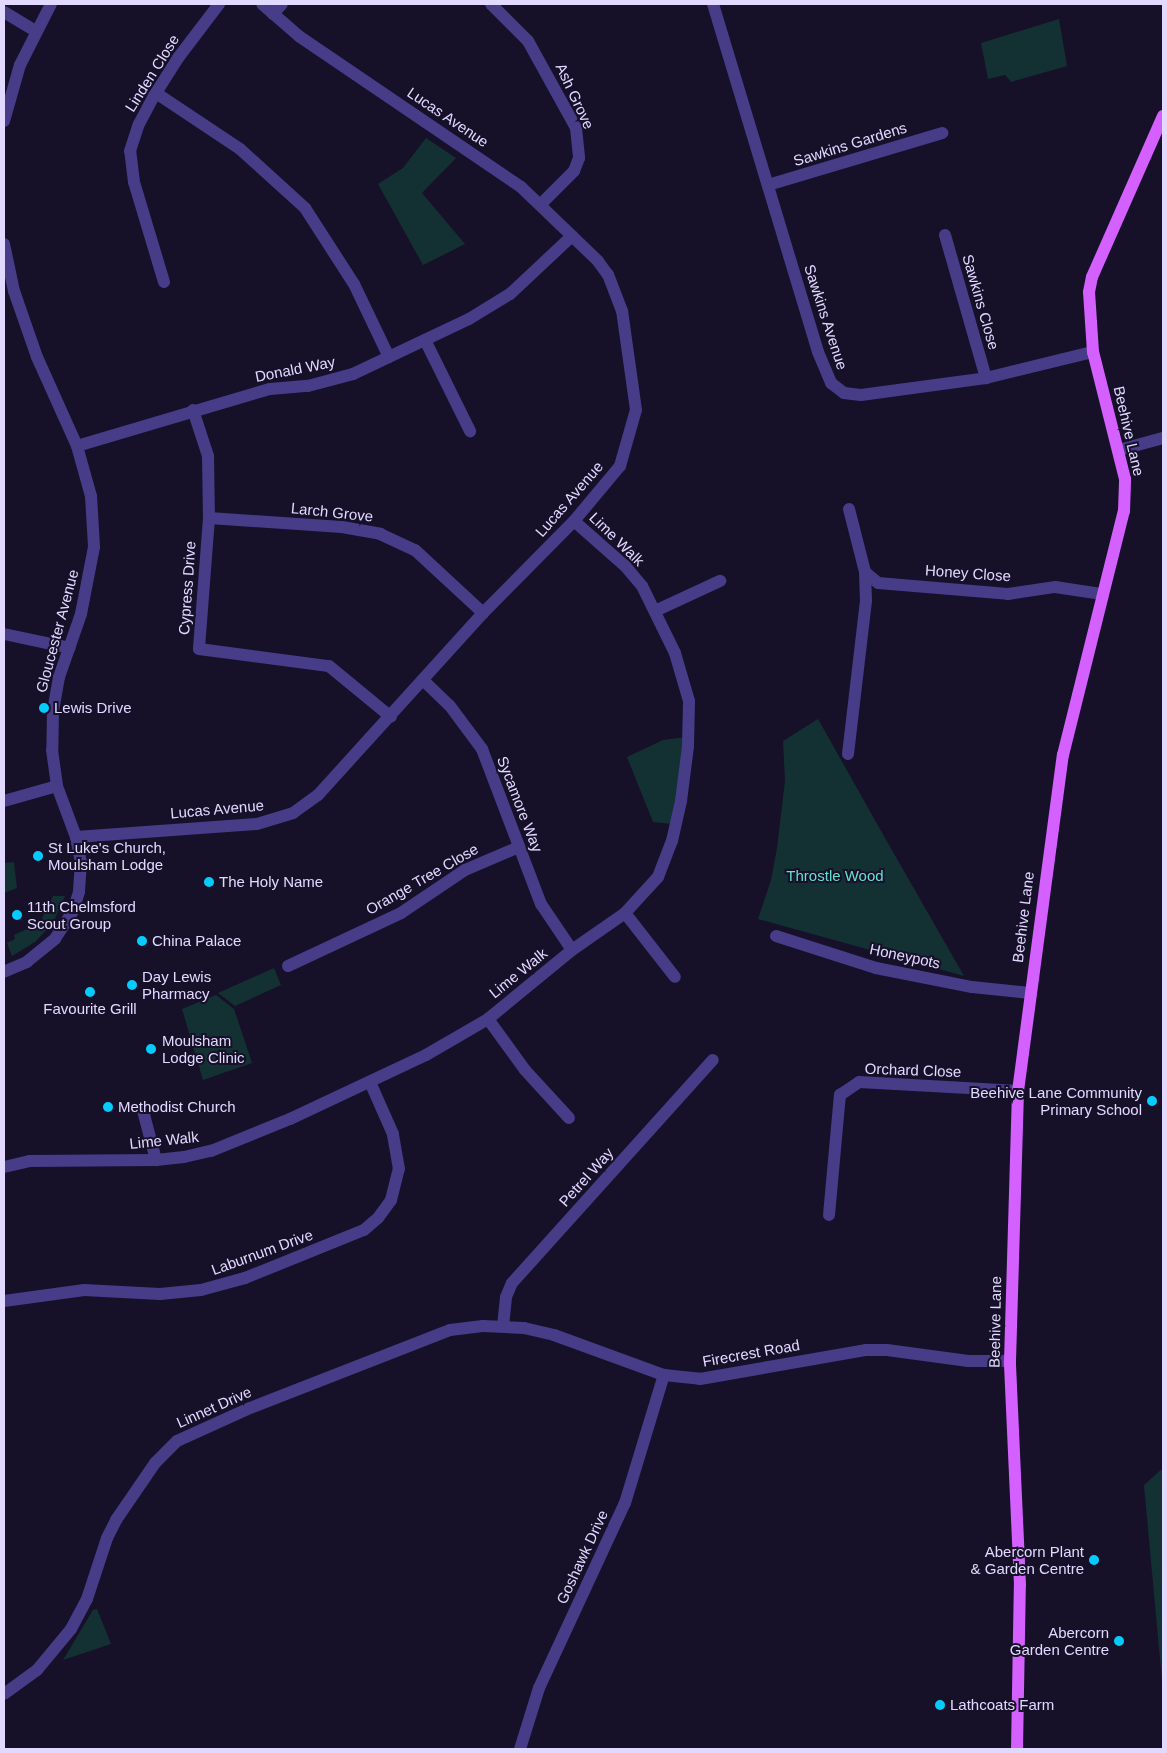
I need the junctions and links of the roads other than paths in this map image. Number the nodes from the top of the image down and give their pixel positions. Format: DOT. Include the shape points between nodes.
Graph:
graph roads {
  1 [pos="51,4"];
  2 [pos="219,4"];
  3 [pos="262,4"];
  4 [pos="282,4"];
  5 [pos="491,4"];
  6 [pos="713,4"];
  7 [pos="4,12"];
  8 [pos="273,14"];
  9 [pos="36,31"];
  10 [pos="156,93"];
  11 [pos="1163,116"];
  12 [pos="4,120"];
  13 [pos="942,133"];
  14 [pos="768,185"];
  15 [pos="540,206"];
  16 [pos="945,235"];
  17 [pos="572,236"];
  18 [pos="4,244"];
  19 [pos="164,282"];
  20 [pos="425,340"];
  21 [pos="1093,352"];
  22 [pos="389,358"];
  23 [pos="986,378"];
  24 [pos="193,410"];
  25 [pos="470,431"];
  26 [pos="1163,438"];
  27 [pos="77,446"];
  28 [pos="1119,450"];
  29 [pos="849,509"];
  30 [pos="209,518"];
  31 [pos="574,521"];
  32 [pos="865,572"];
  33 [pos="720,581"];
  34 [pos="1102,594"];
  35 [pos="654,611"];
  36 [pos="483,613"];
  37 [pos="4,634"];
  38 [pos="70,648"];
  39 [pos="423,680"];
  40 [pos="391,717"];
  41 [pos="848,754"];
  42 [pos="57,786"];
  43 [pos="4,800"];
  44 [pos="76,837"];
  45 [pos="519,847"];
  46 [pos="625,913"];
  47 [pos="776,936"];
  48 [pos="572,950"];
  49 [pos="288,966"];
  50 [pos="4,972"];
  51 [pos="675,977"];
  52 [pos="1030,993"];
  53 [pos="488,1019"];
  54 [pos="713,1060"];
  55 [pos="370,1082"];
  56 [pos="1018,1091"];
  57 [pos="142,1107"];
  58 [pos="569,1118"];
  59 [pos="156,1160"];
  60 [pos="4,1167"];
  61 [pos="829,1215"];
  62 [pos="4,1301"];
  63 [pos="503,1326"];
  64 [pos="1010,1361"];
  65 [pos="664,1375"];
  66 [pos="4,1694"];
  67 [pos="520,1749"];
  68 [pos="1017,1749"];
  1 -- 9 [label="street"];
  2 -- 10 [label="street, Linden Close"];
  3 -- 8 [label="street, Lucas Avenue"];
  4 -- 8 [label="street"];
  5 -- 15 [label="street, Ash Grove" via="528,41 576,128 579,158 574,171"];
  6 -- 14 [label="street, Sawkins Avenue"];
  7 -- 9 [label="street"];
  8 -- 15 [label="street, Lucas Avenue" via="300,37 503,174"];
  9 -- 12 [label="street" via="20,66"];
  10 -- 19 [label="street, Linden Close" via="139,124 130,151 134,182"];
  10 -- 22 [label="street" via="240,149 305,208 354,284"];
  11 -- 21 [label="main road, Beehive Lane" via="1092,277 1089,292"];
  13 -- 14 [label="street, Sawkins Gardens"];
  14 -- 23 [label="street, Sawkins Avenue" via="818,352 831,383 844,393 861,395"];
  15 -- 17 [label="street, Lucas Avenue"];
  16 -- 23 [label="street, Sawkins Close"];
  17 -- 20 [label="street, Donald Way" via="510,294 470,319"];
  17 -- 31 [label="street, Lucas Avenue" via="598,261 619,298 636,410 620,466"];
  18 -- 27 [label="street, Gloucester Avenue" via="14,291 37,357"];
  20 -- 22 [label="street, Donald Way"];
  20 -- 25 [label="street"];
  21 -- 23 [label="street, Sawkins Avenue"];
  21 -- 28 [label="main road, Beehive Lane"];
  22 -- 24 [label="street, Donald Way" via="353,374 308,386 270,389"];
  24 -- 27 [label="street, Donald Way"];
  24 -- 30 [label="street, Cypress Drive" via="208,456"];
  26 -- 28 [label="street"];
  27 -- 38 [label="street, Gloucester Avenue" via="91,496 94,547 83,606"];
  28 -- 34 [label="main road, Beehive Lane" via="1125,479 1124,511"];
  29 -- 32 [label="street"];
  30 -- 36 [label="street, Larch Grove" via="380,534 415,550"];
  30 -- 40 [label="street, Cypress Drive" via="199,649 328,666"];
  31 -- 35 [label="street, Lime Walk" via="642,586"];
  31 -- 36 [label="street, Lucas Avenue"];
  32 -- 34 [label="street, Honey Close" via="878,583 1008,594 1055,587"];
  32 -- 41 [label="street" via="866,601"];
  33 -- 35 [label="street"];
  34 -- 52 [label="main road, Beehive Lane" via="1063,756"];
  35 -- 46 [label="street, Lime Walk" via="675,653 689,701 688,746 672,841 658,877"];
  36 -- 39 [label="street, Lucas Avenue"];
  37 -- 38 [label="street"];
  38 -- 42 [label="street, Gloucester Avenue" via="52,711 52,750"];
  39 -- 40 [label="street, Lucas Avenue"];
  39 -- 45 [label="street, Sycamore Way" via="450,706 482,749"];
  40 -- 44 [label="street, Lucas Avenue" via="318,795 275,820 258,824"];
  42 -- 43 [label="street"];
  42 -- 44 [label="street, Gloucester Avenue"];
  44 -- 50 [label="street, Gloucester Avenue" via="81,876 73,911 55,939 41,953"];
  45 -- 48 [label="street, Sycamore Way" via="541,904"];
  45 -- 49 [label="street, Orange Tree Close" via="465,870 401,913"];
  46 -- 48 [label="street, Lime Walk"];
  46 -- 51 [label="street"];
  47 -- 52 [label="street, Honeypots" via="876,968 972,987"];
  48 -- 53 [label="street, Lime Walk"];
  52 -- 56 [label="main road, Beehive Lane"];
  53 -- 55 [label="street, Lime Walk" via="426,1055"];
  53 -- 58 [label="street" via="525,1070"];
  54 -- 63 [label="street, Petrel Way" via="512,1283 506,1297"];
  55 -- 59 [label="street, Lime Walk" via="211,1151"];
  55 -- 62 [label="street, Laburnum Drive" via="393,1134 400,1163 391,1200 364,1230 260,1273 201,1290 160,1294 84,1290"];
  56 -- 61 [label="street, Orchard Close" via="859,1082 840,1095"];
  56 -- 64 [label="main road, Beehive Lane"];
  57 -- 59 [label="street"];
  59 -- 60 [label="street, Lime Walk" via="30,1161"];
  63 -- 65 [label="street, Firecrest Road" via="554,1334"];
  63 -- 66 [label="street, Linnet Drive" via="450,1330 250,1408 177,1441 155,1463 116,1520 106,1538 87,1599 71,1629 37,1670"];
  64 -- 65 [label="street, Firecrest Road" via="968,1361 866,1350 724,1377 700,1379"];
  64 -- 68 [label="main road, Beehive Lane" via="1020,1585"];
  65 -- 67 [label="street, Goshawk Drive" via="624,1502 539,1688"];
}
